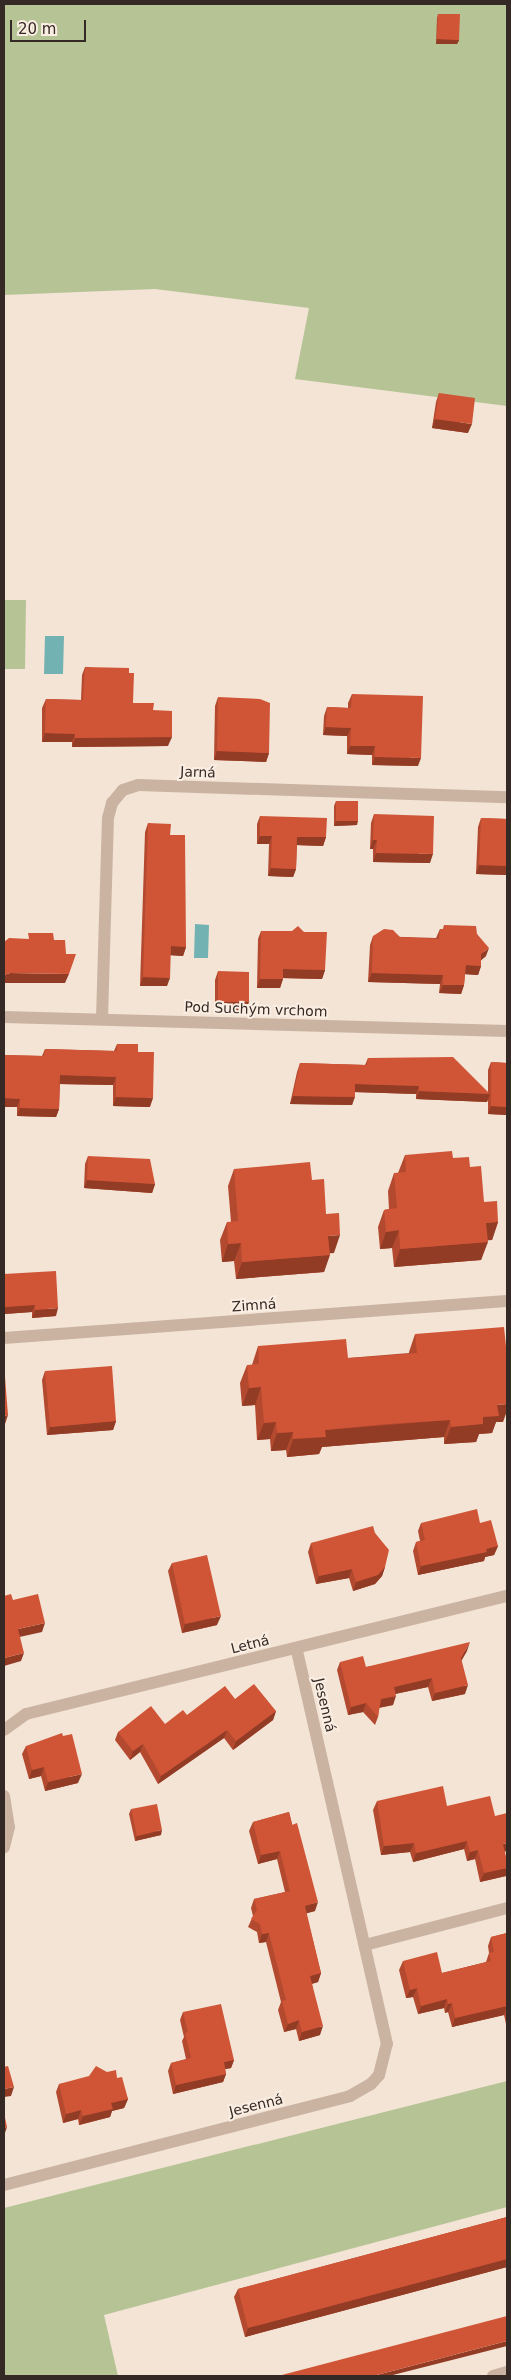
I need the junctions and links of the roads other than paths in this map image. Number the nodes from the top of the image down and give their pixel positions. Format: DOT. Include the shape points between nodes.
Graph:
graph roads {
  1 [pos="507,797"];
  2 [pos="4,1017"];
  3 [pos="102,1019"];
  4 [pos="507,1031"];
  5 [pos="507,1301"];
  6 [pos="4,1338"];
  7 [pos="507,1596"];
  8 [pos="296,1648"];
  9 [pos="4,1730"];
  10 [pos="4,1796"];
  11 [pos="4,1847"];
  12 [pos="507,1908"];
  13 [pos="365,1945"];
  14 [pos="4,2185"];
  15 [pos="507,2372"];
  16 [pos="493,2376"];
  1 -- 3 [label="street, Jarná" via="130,787 117,796 109,810"];
  2 -- 3 [label="street, Pod Suchým vrchom"];
  3 -- 4 [label="street, Pod Suchým vrchom"];
  5 -- 6 [label="street, Zimná"];
  7 -- 8 [label="street, Letná"];
  8 -- 9 [label="street, Letná" via="26,1714"];
  8 -- 13 [label="street, Jesenná"];
  10 -- 11 [label="street" via="9,1827"];
  12 -- 13 [label="street"];
  13 -- 14 [label="street, Jesenná" via="387,2044 379,2075 361,2091"];
  15 -- 16 [label="street"];
}
